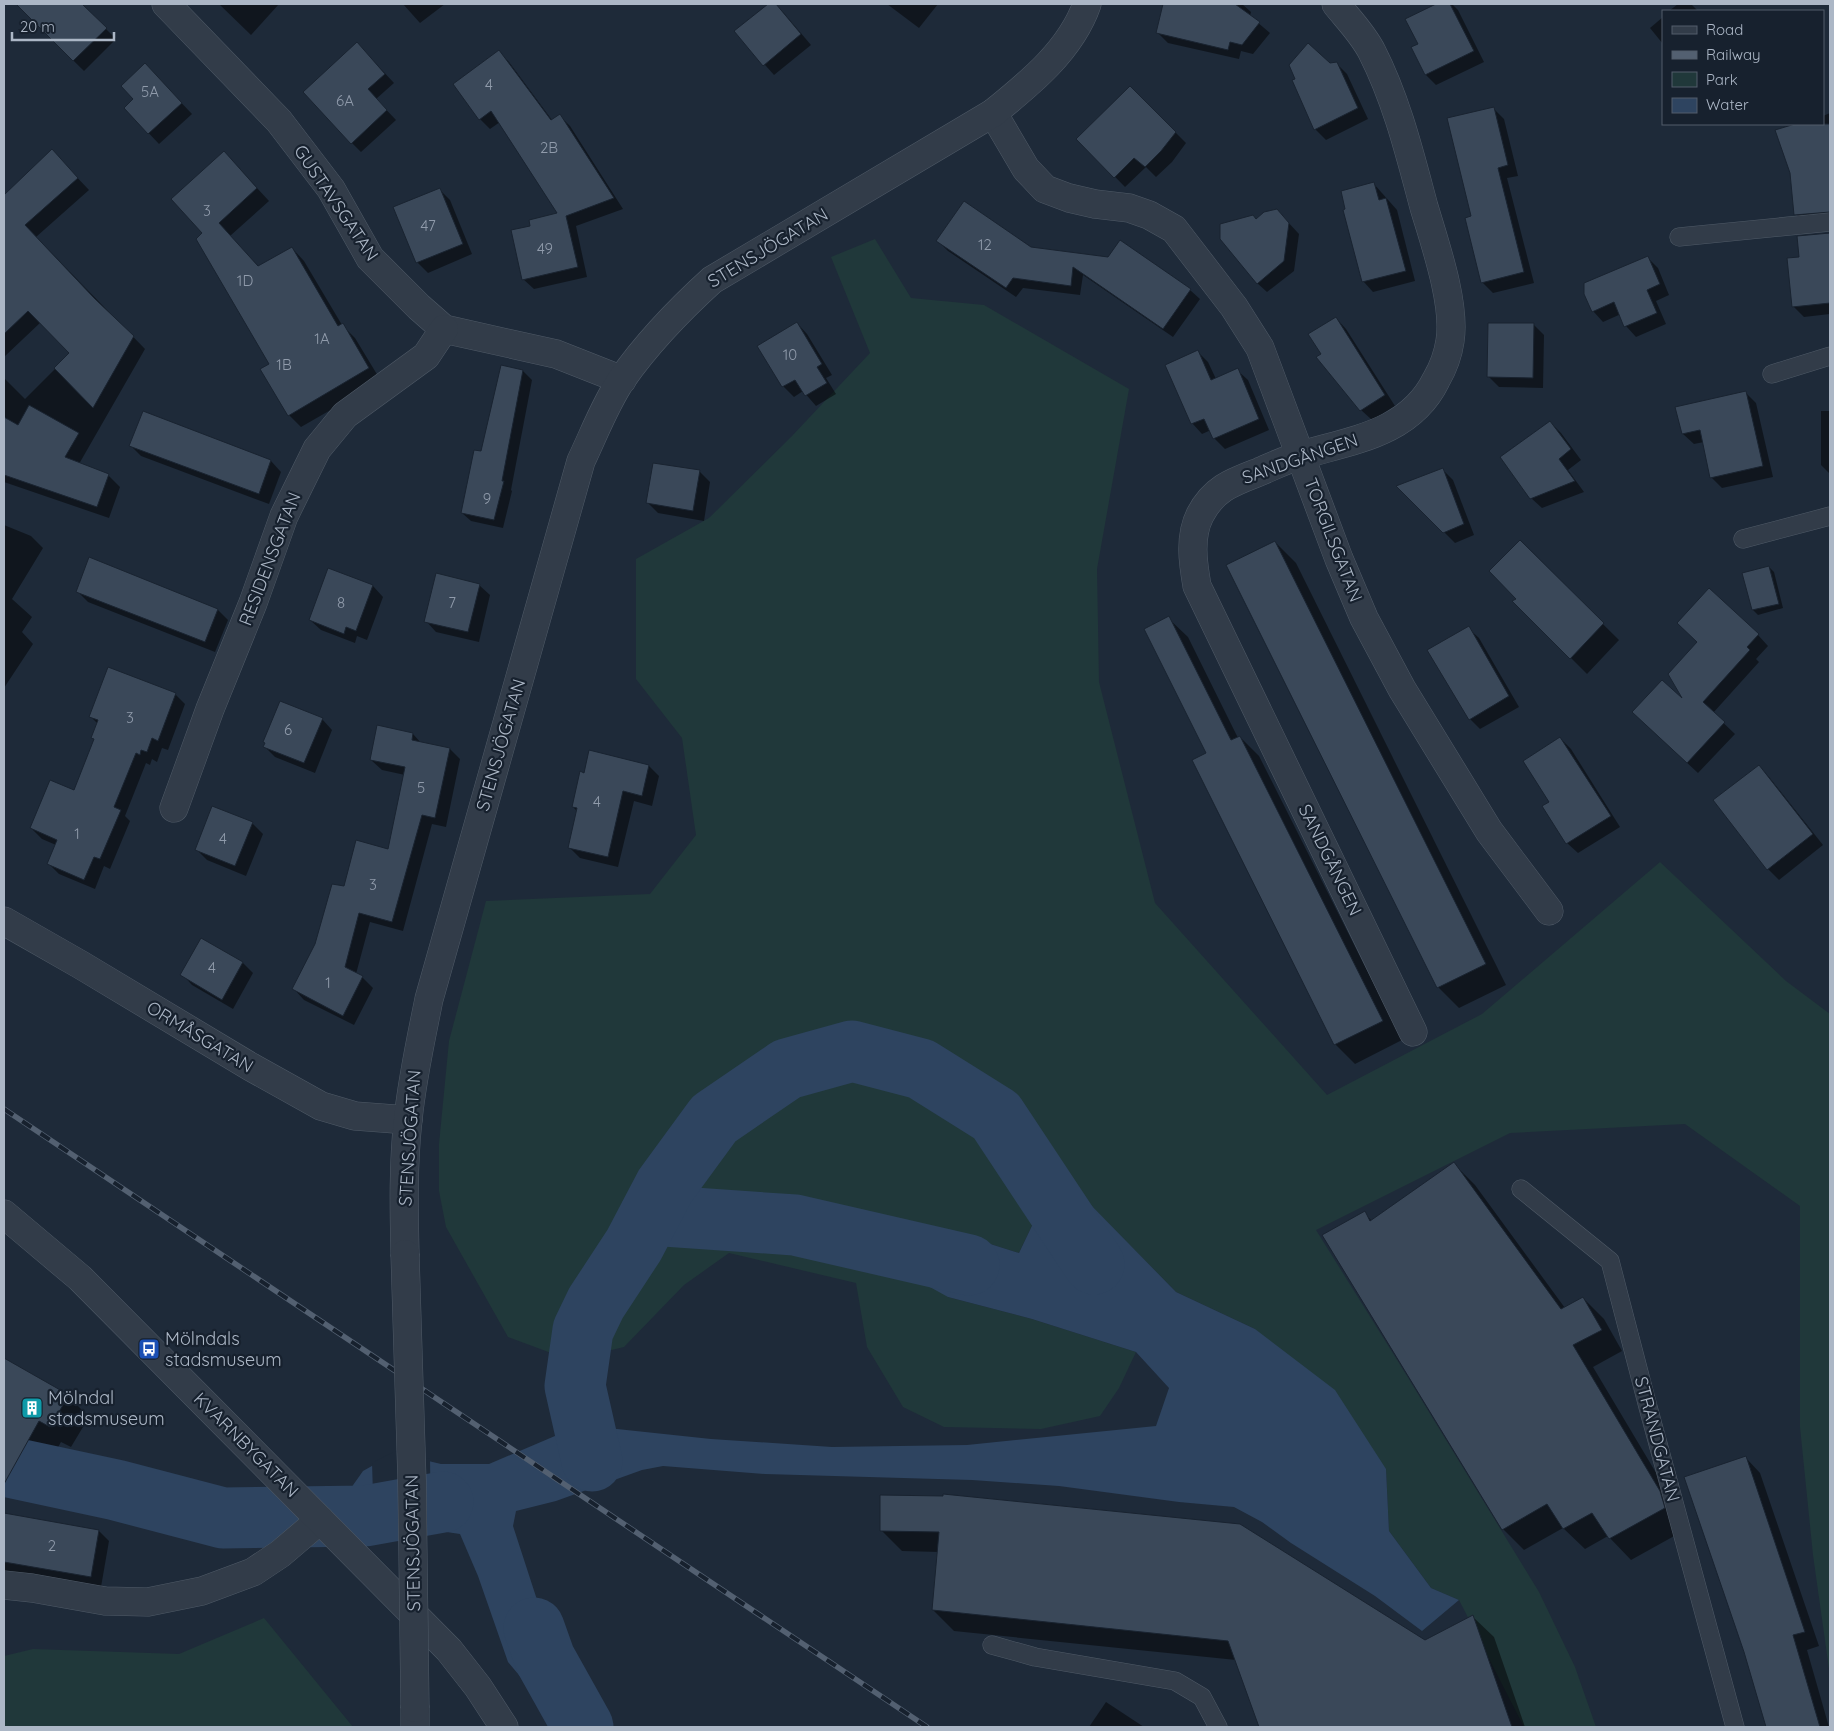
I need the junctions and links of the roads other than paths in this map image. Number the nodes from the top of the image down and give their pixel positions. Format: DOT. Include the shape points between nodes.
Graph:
graph roads {
  1 [pos="166,4"];
  2 [pos="1087,4"];
  3 [pos="1336,4"];
  4 [pos="993,113"];
  5 [pos="1830,222"];
  6 [pos="1679,238"];
  7 [pos="444,329"];
  8 [pos="1830,356"];
  9 [pos="1772,374"];
  10 [pos="622,380"];
  11 [pos="1300,456"];
  12 [pos="1830,516"];
  13 [pos="1744,539"];
  14 [pos="174,808"];
  15 [pos="1549,911"];
  16 [pos="4,922"];
  17 [pos="1413,1032"];
  18 [pos="408,1120"];
  19 [pos="1521,1189"];
  20 [pos="4,1216"];
  21 [pos="329,1529"];
  22 [pos="4,1586"];
  23 [pos="992,1645"];
  24 [pos="415,1727"];
  25 [pos="504,1727"];
  26 [pos="1218,1727"];
  27 [pos="1735,1727"];
  1 -- 7 [label="street, GUSTAVSGATAN" via="279,121 330,189 370,258"];
  2 -- 4 [label="street, STENSJÖGATAN" via="1073,34 1054,58 1026,87"];
  3 -- 11 [label="street, SANDGÅNGEN" via="1372,51 1397,110 1442,271 1449,308 1450,340 1444,366 1429,395 1409,415 1383,431"];
  4 -- 10 [label="street, STENSJÖGATAN" via="712,280 678,311"];
  4 -- 11 [label="street, TORGILSGATAN" via="1026,169 1045,188 1069,198 1129,208 1174,229 1234,307 1260,348"];
  5 -- 6 [label="lane"];
  7 -- 10 [label="street, GUSTAVSGATAN" via="556,354"];
  7 -- 14 [label="street, RESIDENSGATAN" via="426,356 345,415 317,449 284,516"];
  8 -- 9 [label="lane"];
  10 -- 18 [label="street, STENSJÖGATAN" via="581,461 429,999"];
  11 -- 15 [label="street, TORGILSGATAN" via="1364,618 1402,690 1489,831"];
  11 -- 17 [label="street, SANDGÅNGEN" via="1228,484 1210,499 1194,535 1197,586"];
  12 -- 13 [label="lane"];
  16 -- 18 [label="street, ORMÅSGATAN" via="321,1106 355,1116"];
  18 -- 24 [label="street, STENSJÖGATAN, bridge" via="404,1209"];
  19 -- 27 [label="lane, STRANDGATAN" via="1610,1261"];
  20 -- 21 [label="street, KVARNBYGATAN" via="80,1278"];
  21 -- 22 [label="street" via="253,1572 202,1591 148,1602 105,1601"];
  21 -- 25 [label="street, KVARNBYGATAN" via="449,1650"];
  23 -- 26 [label="lane" via="1035,1657 1175,1681 1202,1697"];
}
